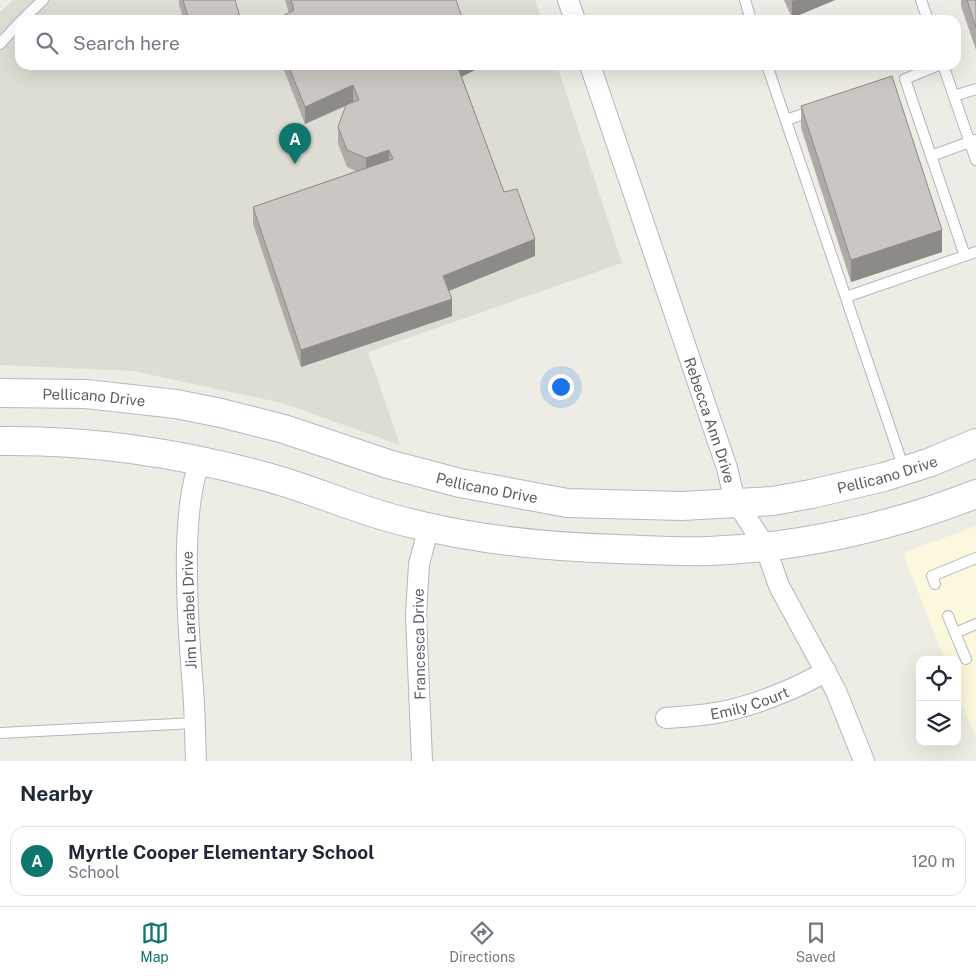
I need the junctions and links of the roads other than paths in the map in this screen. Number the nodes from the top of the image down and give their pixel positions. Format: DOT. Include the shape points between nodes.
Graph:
graph roads {
  1 [pos="43,0"];
  2 [pos="568,0"];
  3 [pos="745,0"];
  4 [pos="921,0"];
  5 [pos="27,15"];
  6 [pos="572,15"];
  7 [pos="750,15"];
  8 [pos="926,15"];
  9 [pos="15,28"];
  10 [pos="0,44"];
  11 [pos="592,70"];
  12 [pos="769,70"];
  13 [pos="927,70"];
  14 [pos="945,70"];
  15 [pos="976,89"];
  16 [pos="954,96"];
  17 [pos="822,108"];
  18 [pos="786,120"];
  19 [pos="973,140"];
  20 [pos="931,156"];
  21 [pos="976,160"];
  22 [pos="976,252"];
  23 [pos="965,256"];
  24 [pos="846,297"];
  25 [pos="0,393"];
  26 [pos="0,441"];
  27 [pos="976,443"];
  28 [pos="200,461"];
  29 [pos="905,470"];
  30 [pos="976,494"];
  31 [pos="738,503"];
  32 [pos="429,528"];
  33 [pos="765,546"];
  34 [pos="976,558"];
  35 [pos="935,584"];
  36 [pos="948,616"];
  37 [pos="976,624"];
  38 [pos="955,633"];
  39 [pos="966,659"];
  40 [pos="826,671"];
  41 [pos="666,718"];
  42 [pos="194,723"];
  43 [pos="0,733"];
  44 [pos="196,761"];
  45 [pos="422,761"];
  46 [pos="864,761"];
  1 -- 5 [label="lane"];
  2 -- 6 [label="street"];
  3 -- 7 [label="lane"];
  4 -- 8 [label="lane"];
  9 -- 10 [label="lane"];
  11 -- 31 [label="street, Rebecca Ann Drive"];
  12 -- 18 [label="lane"];
  13 -- 20 [label="lane" via="901,81"];
  14 -- 16 [label="lane"];
  15 -- 16 [label="lane"];
  16 -- 19 [label="lane"];
  17 -- 18 [label="lane"];
  18 -- 24 [label="lane"];
  19 -- 20 [label="lane"];
  19 -- 21 [label="lane"];
  20 -- 23 [label="lane"];
  22 -- 23 [label="lane"];
  23 -- 24 [label="lane"];
  24 -- 29 [label="lane"];
  25 -- 31 [label="main road, Pellicano Drive" via="86,394 221,412 460,483 567,503 682,506"];
  26 -- 28 [label="main road" via="127,448"];
  27 -- 29 [label="main road, Pellicano Drive"];
  28 -- 32 [label="main road" via="266,476"];
  28 -- 42 [label="street, Jim Larabel Drive" via="188,521 186,580"];
  29 -- 31 [label="main road, Pellicano Drive" via="811,494"];
  30 -- 33 [label="main road" via="937,509 878,525 814,540"];
  31 -- 33 [label="street, Rebecca Ann Drive"];
  32 -- 33 [label="main road" via="581,548 709,551"];
  32 -- 45 [label="street, Francesca Drive" via="419,564 416,615"];
  33 -- 40 [label="street, Rebecca Ann Drive" via="779,586"];
  34 -- 35 [label="lane" via="932,576"];
  36 -- 38 [label="lane"];
  37 -- 38 [label="lane"];
  38 -- 39 [label="lane"];
  40 -- 41 [label="street, Emily Court" via="776,695 726,711"];
  40 -- 46 [label="street, Rebecca Ann Drive"];
  42 -- 43 [label="lane"];
  42 -- 44 [label="street, Jim Larabel Drive"];
}
